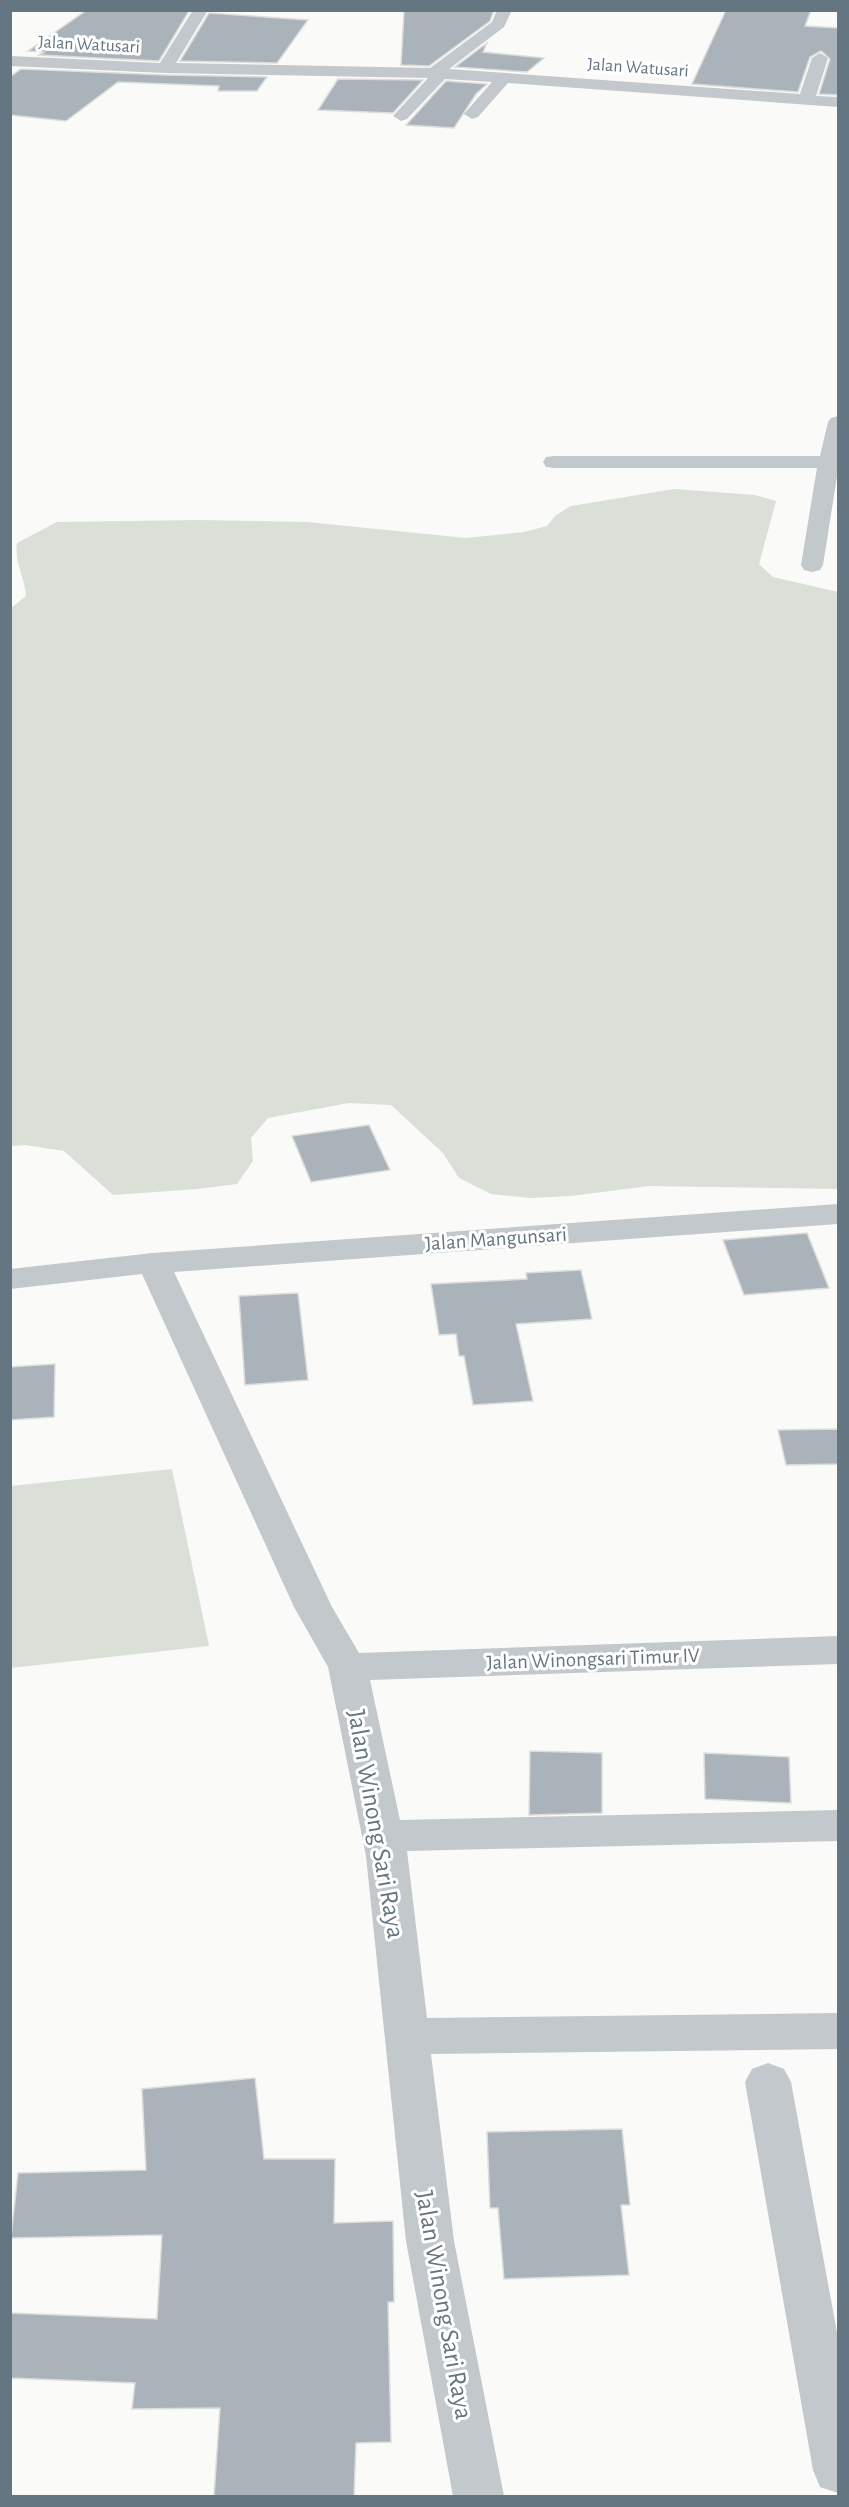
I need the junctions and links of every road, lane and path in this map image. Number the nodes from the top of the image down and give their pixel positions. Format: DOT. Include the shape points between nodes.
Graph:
graph roads {
  1 [pos="201,10"];
  2 [pos="505,10"];
  3 [pos="820,58"];
  4 [pos="10,61"];
  5 [pos="165,68"];
  6 [pos="437,74"];
  7 [pos="504,78"];
  8 [pos="806,100"];
  9 [pos="838,102"];
  10 [pos="472,114"];
  11 [pos="401,116"];
  12 [pos="837,434"];
  13 [pos="554,462"];
  14 [pos="829,462"];
  15 [pos="828,540"];
  16 [pos="812,565"];
  17 [pos="838,1214"];
  18 [pos="153,1263"];
  19 [pos="10,1279"];
  20 [pos="838,1650"];
  21 [pos="348,1667"];
  22 [pos="838,1825"];
  23 [pos="382,1836"];
  24 [pos="838,2031"];
  25 [pos="407,2036"];
  26 [pos="768,2082"];
  27 [pos="838,2470"];
  28 [pos="478,2496"];
  1 -- 5 [label="street, Jalan Watusari"];
  2 -- 6 [label="street" via="499,24"];
  3 -- 8 [label="street"];
  4 -- 5 [label="street, Jalan Watusari"];
  5 -- 6 [label="street, Jalan Watusari"];
  6 -- 7 [label="street, Jalan Watusari"];
  6 -- 11 [label="street"];
  7 -- 8 [label="street, Jalan Watusari"];
  7 -- 10 [label="street"];
  8 -- 9 [label="street, Jalan Watusari"];
  12 -- 14 [label="street"];
  13 -- 14 [label="street"];
  14 -- 15 [label="street"];
  15 -- 16 [label="street"];
  17 -- 18 [label="street, Jalan Mangunsari"];
  18 -- 19 [label="street, Jalan Mangunsari"];
  18 -- 21 [label="street, Jalan Winong Sari Raya" via="313,1607"];
  20 -- 21 [label="street, Jalan Winongsari Timur IV"];
  21 -- 23 [label="street, Jalan Winong Sari Raya"];
  22 -- 23 [label="street"];
  23 -- 25 [label="street, Jalan Winong Sari Raya"];
  24 -- 25 [label="street"];
  25 -- 28 [label="street, Jalan Winong Sari Raya" via="430,2241"];
  26 -- 27 [label="street"];
}
